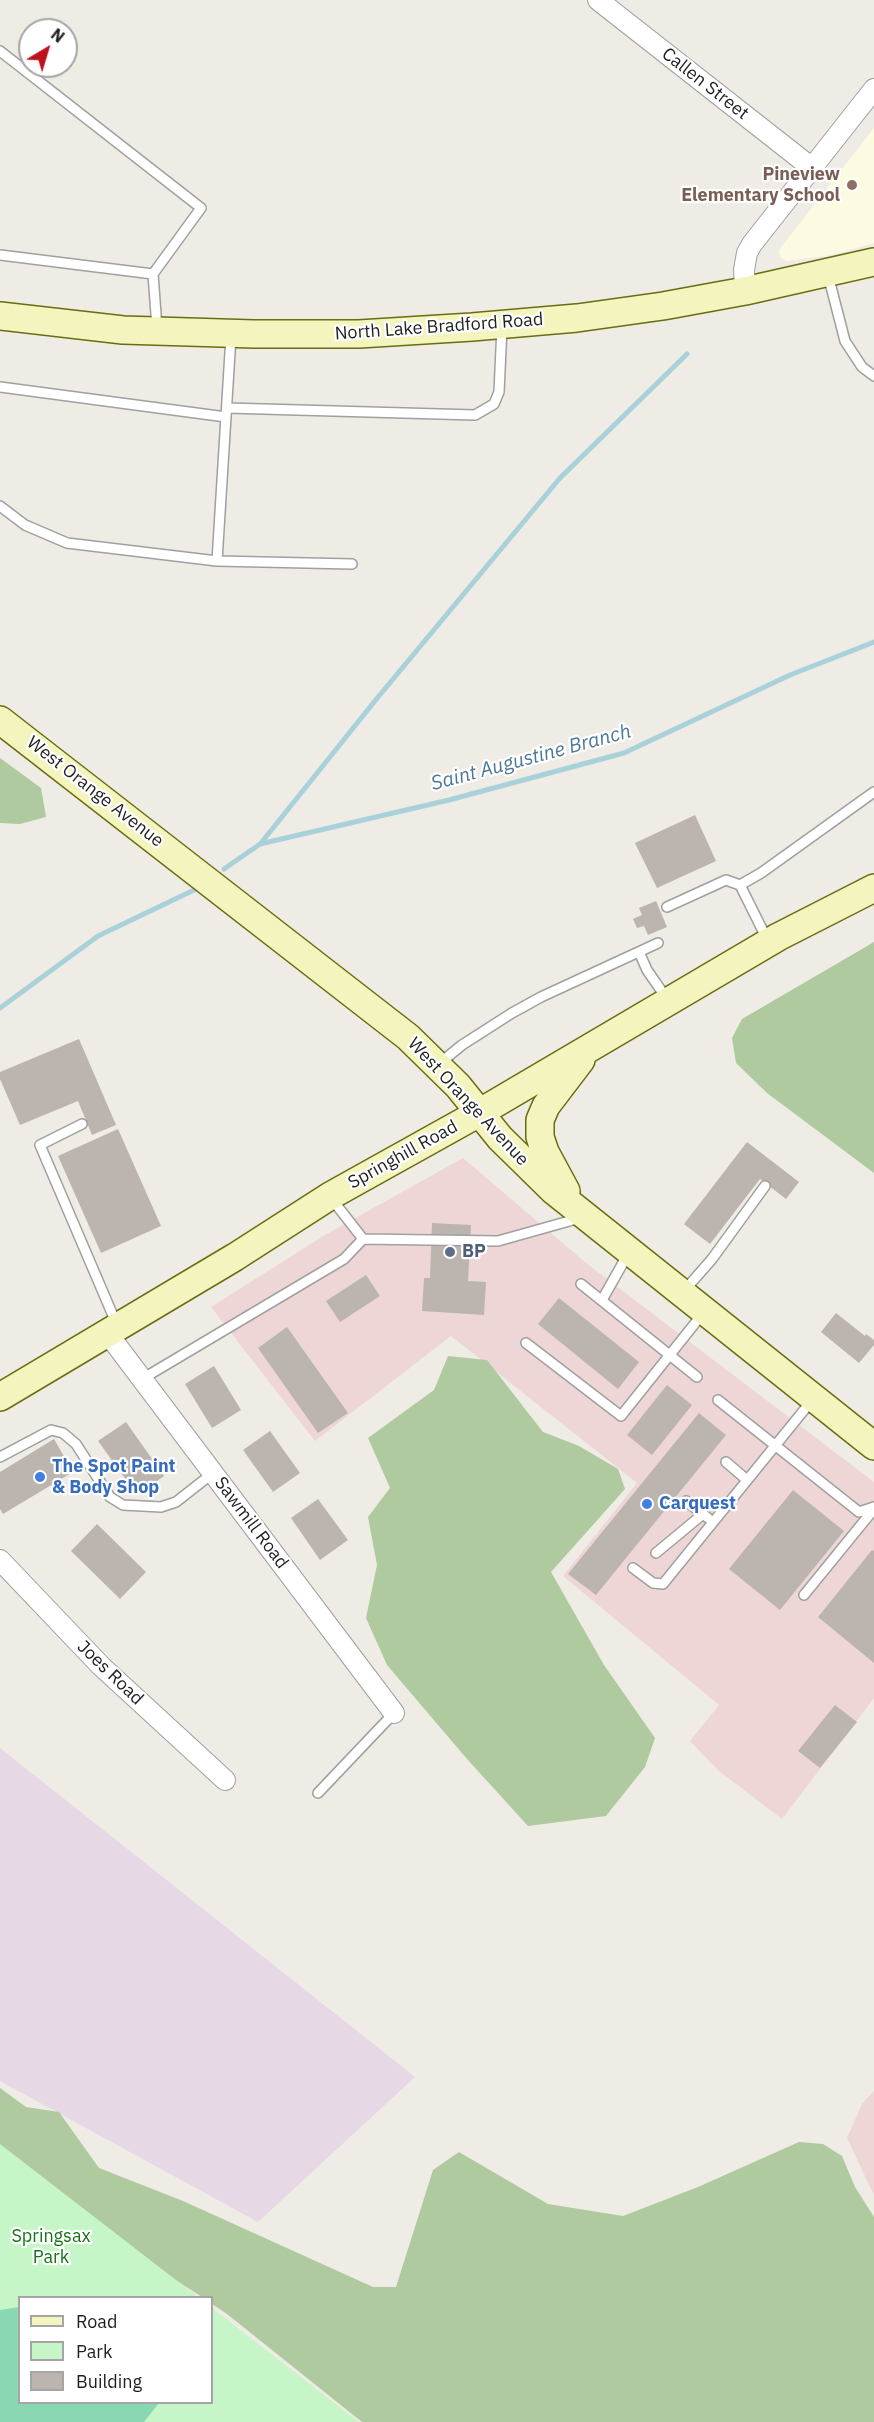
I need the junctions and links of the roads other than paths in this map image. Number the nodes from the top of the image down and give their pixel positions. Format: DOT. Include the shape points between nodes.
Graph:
graph roads {
  1 [pos="598,0"];
  2 [pos="0,51"];
  3 [pos="874,89"];
  4 [pos="812,168"];
  5 [pos="0,255"];
  6 [pos="874,262"];
  7 [pos="828,273"];
  8 [pos="153,274"];
  9 [pos="745,291"];
  10 [pos="0,316"];
  11 [pos="502,324"];
  12 [pos="157,331"];
  13 [pos="231,333"];
  14 [pos="874,376"];
  15 [pos="0,387"];
  16 [pos="226,412"];
  17 [pos="0,506"];
  18 [pos="217,561"];
  19 [pos="352,564"];
  20 [pos="0,720"];
  21 [pos="874,792"];
  22 [pos="740,885"];
  23 [pos="874,888"];
  24 [pos="667,907"];
  25 [pos="658,943"];
  26 [pos="769,943"];
  27 [pos="639,952"];
  28 [pos="668,1001"];
  29 [pos="596,1044"];
  30 [pos="438,1064"];
  31 [pos="479,1113"];
  32 [pos="82,1124"];
  33 [pos="765,1186"];
  34 [pos="330,1196"];
  35 [pos="585,1216"];
  36 [pos="363,1239"];
  37 [pos="629,1251"];
  38 [pos="581,1284"];
  39 [pos="682,1293"];
  40 [pos="602,1300"];
  41 [pos="705,1311"];
  42 [pos="113,1331"];
  43 [pos="526,1343"];
  44 [pos="670,1355"];
  45 [pos="697,1377"];
  46 [pos="142,1379"];
  47 [pos="0,1397"];
  48 [pos="814,1398"];
  49 [pos="718,1400"];
  50 [pos="775,1446"];
  51 [pos="874,1446"];
  52 [pos="0,1457"];
  53 [pos="726,1462"];
  54 [pos="213,1473"];
  55 [pos="747,1480"];
  56 [pos="686,1501"];
  57 [pos="874,1508"];
  58 [pos="703,1514"];
  59 [pos="713,1522"];
  60 [pos="656,1553"];
  61 [pos="0,1560"];
  62 [pos="633,1568"];
  63 [pos="804,1595"];
  64 [pos="394,1713"];
  65 [pos="225,1780"];
  66 [pos="318,1793"];
  1 -- 4 [label="street, Callen Street"];
  2 -- 8 [label="lane" via="201,208"];
  3 -- 4 [label="street"];
  4 -- 9 [label="street" via="747,253"];
  5 -- 8 [label="lane"];
  6 -- 7 [label="main road, North Lake Bradford Road"];
  7 -- 9 [label="main road, North Lake Bradford Road"];
  7 -- 14 [label="lane" via="845,341 862,367"];
  8 -- 12 [label="lane"];
  9 -- 11 [label="main road, North Lake Bradford Road" via="663,306"];
  10 -- 12 [label="main road, North Lake Bradford Road"];
  11 -- 13 [label="main road, North Lake Bradford Road" via="359,334"];
  11 -- 16 [label="lane" via="499,392 494,404 475,415"];
  12 -- 13 [label="main road, North Lake Bradford Road"];
  13 -- 16 [label="lane"];
  15 -- 16 [label="lane"];
  16 -- 18 [label="lane"];
  17 -- 18 [label="lane" via="25,525 67,543"];
  18 -- 19 [label="lane"];
  20 -- 30 [label="main road, West Orange Avenue" via="378,1012"];
  21 -- 22 [label="lane"];
  22 -- 24 [label="lane" via="726,880"];
  22 -- 26 [label="lane"];
  23 -- 26 [label="main road, Springhill Road"];
  25 -- 27 [label="lane"];
  26 -- 28 [label="main road, Springhill Road"];
  27 -- 28 [label="lane"];
  27 -- 30 [label="lane" via="512,1013"];
  28 -- 29 [label="main road, Springhill Road"];
  29 -- 31 [label="main road, Springhill Road"];
  29 -- 35 [label="main road" via="556,1091 540,1122 540,1137 550,1164"];
  30 -- 31 [label="main road, West Orange Avenue"];
  31 -- 34 [label="main road, Springhill Road"];
  31 -- 35 [label="main road, West Orange Avenue" via="528,1167"];
  32 -- 42 [label="lane" via="40,1145"];
  33 -- 39 [label="lane"];
  34 -- 36 [label="lane"];
  34 -- 42 [label="main road, Springhill Road"];
  35 -- 36 [label="lane" via="498,1241"];
  35 -- 37 [label="main road, West Orange Avenue"];
  36 -- 46 [label="lane" via="344,1259"];
  37 -- 39 [label="main road, West Orange Avenue"];
  37 -- 40 [label="lane"];
  38 -- 40 [label="lane"];
  39 -- 41 [label="main road, West Orange Avenue"];
  40 -- 44 [label="lane"];
  41 -- 44 [label="lane"];
  41 -- 48 [label="main road, West Orange Avenue"];
  42 -- 46 [label="street, Sawmill Road"];
  42 -- 47 [label="main road, Springhill Road"];
  43 -- 44 [label="lane" via="621,1416"];
  44 -- 45 [label="lane"];
  46 -- 54 [label="street, Sawmill Road"];
  48 -- 50 [label="lane"];
  48 -- 51 [label="main road, West Orange Avenue"];
  49 -- 50 [label="lane"];
  50 -- 55 [label="lane"];
  50 -- 57 [label="lane" via="859,1512"];
  52 -- 54 [label="lane" via="51,1430 63,1433 76,1444 110,1497 123,1505 161,1507 176,1502"];
  53 -- 55 [label="lane"];
  54 -- 64 [label="street, Sawmill Road"];
  55 -- 59 [label="lane"];
  56 -- 58 [label="lane"];
  57 -- 63 [label="lane"];
  58 -- 59 [label="lane"];
  58 -- 60 [label="lane"];
  59 -- 62 [label="lane" via="663,1584 653,1583"];
  61 -- 65 [label="street, Joes Road" via="101,1666"];
  64 -- 66 [label="lane"];
}
